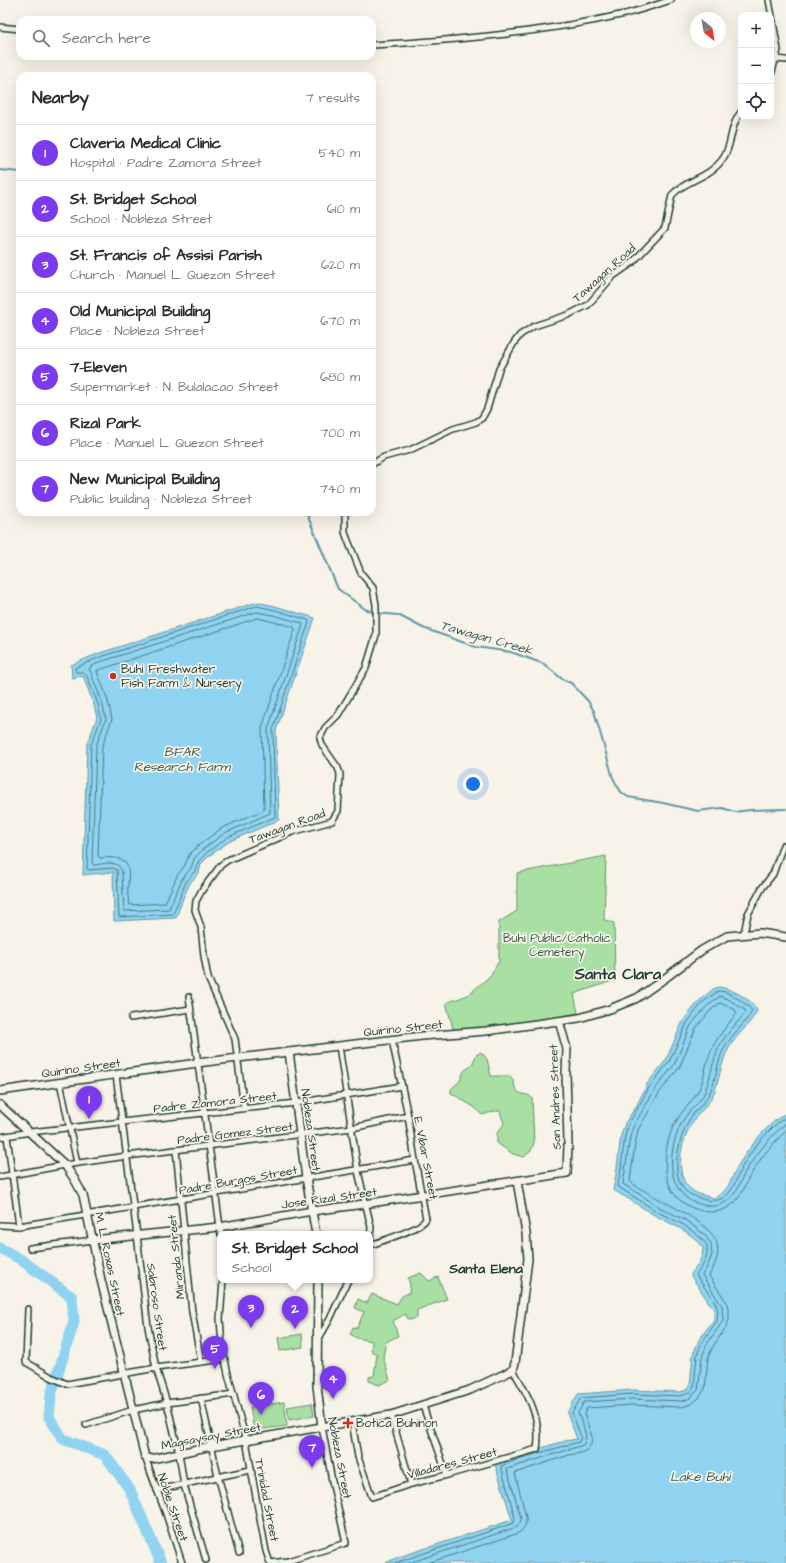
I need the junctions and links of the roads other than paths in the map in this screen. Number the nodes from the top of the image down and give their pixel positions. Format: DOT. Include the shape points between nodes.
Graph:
graph roads {
  1 [pos="671,0"];
  2 [pos="769,0"];
  3 [pos="0,27"];
  4 [pos="16,29"];
  5 [pos="376,45"];
  6 [pos="776,59"];
  7 [pos="786,60"];
  8 [pos="774,65"];
  9 [pos="738,116"];
  10 [pos="376,462"];
  11 [pos="346,516"];
  12 [pos="783,845"];
  13 [pos="744,933"];
  14 [pos="786,937"];
  15 [pos="188,997"];
  16 [pos="190,1009"];
  17 [pos="131,1018"];
  18 [pos="559,1021"];
  19 [pos="392,1040"];
  20 [pos="339,1046"];
  21 [pos="289,1052"];
  22 [pos="238,1058"];
  23 [pos="197,1063"];
  24 [pos="116,1075"];
  25 [pos="60,1082"];
  26 [pos="402,1086"];
  27 [pos="0,1091"];
  28 [pos="346,1095"];
  29 [pos="296,1103"];
  30 [pos="0,1105"];
  31 [pos="244,1108"];
  32 [pos="204,1113"];
  33 [pos="408,1116"];
  34 [pos="122,1122"];
  35 [pos="352,1128"];
  36 [pos="69,1129"];
  37 [pos="30,1132"];
  38 [pos="300,1135"];
  39 [pos="7,1136"];
  40 [pos="0,1137"];
  41 [pos="209,1145"];
  42 [pos="176,1150"];
  43 [pos="127,1156"];
  44 [pos="415,1160"];
  45 [pos="77,1163"];
  46 [pos="65,1165"];
  47 [pos="358,1170"];
  48 [pos="567,1173"];
  49 [pos="13,1176"];
  50 [pos="0,1177"];
  51 [pos="306,1178"];
  52 [pos="517,1181"];
  53 [pos="215,1193"];
  54 [pos="422,1195"];
  55 [pos="181,1200"];
  56 [pos="364,1204"];
  57 [pos="134,1207"];
  58 [pos="312,1211"];
  59 [pos="88,1214"];
  60 [pos="0,1226"];
  61 [pos="20,1226"];
  62 [pos="220,1230"];
  63 [pos="184,1231"];
  64 [pos="315,1231"];
  65 [pos="371,1231"];
  66 [pos="138,1235"];
  67 [pos="93,1240"];
  68 [pos="373,1244"];
  69 [pos="30,1248"];
  70 [pos="223,1283"];
  71 [pos="318,1283"];
  72 [pos="347,1283"];
  73 [pos="28,1309"];
  74 [pos="318,1340"];
  75 [pos="224,1359"];
  76 [pos="201,1362"];
  77 [pos="156,1368"];
  78 [pos="512,1370"];
  79 [pos="124,1374"];
  80 [pos="234,1394"];
  81 [pos="201,1398"];
  82 [pos="167,1403"];
  83 [pos="423,1406"];
  84 [pos="133,1410"];
  85 [pos="391,1415"];
  86 [pos="352,1422"];
  87 [pos="86,1425"];
  88 [pos="322,1427"];
  89 [pos="246,1440"];
  90 [pos="211,1446"];
  91 [pos="179,1453"];
  92 [pos="145,1457"];
  93 [pos="250,1470"];
  94 [pos="447,1475"];
  95 [pos="218,1476"];
  96 [pos="411,1484"];
  97 [pos="184,1485"];
  98 [pos="157,1490"];
  99 [pos="239,1553"];
  100 [pos="206,1560"];
  101 [pos="182,1563"];
  102 [pos="270,1563"];
  1 -- 5 [label="street" via="625,14 555,28 491,36"];
  2 -- 6 [label="street" via="778,50"];
  3 -- 4 [label="street"];
  6 -- 7 [label="street"];
  6 -- 8 [label="street"];
  9 -- 10 [label="street, Tawagan Road" via="723,159 703,177 672,195 665,228 636,260 612,277 585,307 534,326 520,335 499,369 482,418"];
  11 -- 22 [label="street, Tawagan Road" via="347,538 361,573 373,588 376,635 366,668 338,715 325,728 320,738 340,774 338,811 332,820 292,832 228,860 209,880 196,901 195,910 201,927 208,978 234,1039"];
  12 -- 13 [label="street" via="773,874 748,914"];
  13 -- 14 [label="street, Quirino Street"];
  13 -- 18 [label="street, Quirino Street" via="727,936 712,943 664,979 629,1001 597,1013"];
  15 -- 16 [label="street"];
  16 -- 17 [label="street"];
  16 -- 23 [label="street"];
  18 -- 19 [label="street, Quirino Street"];
  18 -- 48 [label="street, San Andres Street" via="567,1049"];
  19 -- 20 [label="street, Quirino Street"];
  19 -- 26 [label="street, E. Vibar Street"];
  20 -- 21 [label="street, Quirino Street"];
  20 -- 28 [label="street"];
  21 -- 22 [label="street, Quirino Street"];
  21 -- 29 [label="street, Nobleza Street"];
  22 -- 23 [label="street, Quirino Street"];
  22 -- 31 [label="street, Tawagan Road"];
  23 -- 24 [label="street, Quirino Street"];
  23 -- 32 [label="street"];
  24 -- 25 [label="street, Quirino Street"];
  24 -- 34 [label="street, Sabroso Street"];
  25 -- 27 [label="street, Quirino Street"];
  25 -- 36 [label="street"];
  26 -- 28 [label="street, Padre Zamora Street"];
  26 -- 33 [label="street, E. Vibar Street"];
  28 -- 29 [label="street, Padre Zamora Street"];
  28 -- 35 [label="street"];
  29 -- 31 [label="street, Padre Zamora Street"];
  29 -- 38 [label="street, Nobleza Street"];
  30 -- 37 [label="street, M. L. Roxas Street"];
  31 -- 32 [label="street, Padre Zamora Street"];
  32 -- 34 [label="street, Padre Zamora Street"];
  32 -- 41 [label="street"];
  33 -- 35 [label="street, Padre Gomez Street"];
  33 -- 44 [label="street, E. Vibar Street"];
  34 -- 36 [label="street, Padre Zamora Street"];
  34 -- 43 [label="street, Sabroso Street"];
  35 -- 38 [label="street, Padre Gomez Street"];
  35 -- 47 [label="street"];
  36 -- 37 [label="street, Padre Zamora Street"];
  36 -- 45 [label="street"];
  37 -- 39 [label="street, Padre Zamora Street"];
  37 -- 46 [label="street, M. L. Roxas Street"];
  38 -- 41 [label="street, Padre Gomez Street"];
  38 -- 51 [label="street, Nobleza Street"];
  39 -- 40 [label="street, Padre Zamora Street"];
  39 -- 49 [label="street"];
  41 -- 42 [label="street, Padre Gomez Street"];
  41 -- 53 [label="street"];
  42 -- 43 [label="street, Padre Gomez Street"];
  42 -- 55 [label="street, Miranda Street"];
  43 -- 45 [label="street, Padre Gomez Street"];
  43 -- 57 [label="street, Sabroso Street"];
  44 -- 47 [label="street, Padre Burgos Street"];
  44 -- 54 [label="street, E. Vibar Street"];
  45 -- 46 [label="street, Padre Gomez Street"];
  46 -- 49 [label="street, Padre Gomez Street"];
  46 -- 59 [label="street, M. L. Roxas Street" via="81,1190"];
  47 -- 51 [label="street, Padre Burgos Street"];
  47 -- 56 [label="street"];
  48 -- 52 [label="street, Jose Rizal Street"];
  49 -- 50 [label="street, Padre Gomez Street"];
  49 -- 61 [label="street"];
  51 -- 53 [label="street, Padre Burgos Street"];
  51 -- 58 [label="street, Nobleza Street"];
  52 -- 54 [label="street, Jose Rizal Street"];
  52 -- 78 [label="street" via="528,1259"];
  53 -- 55 [label="street, Padre Burgos Street"];
  53 -- 62 [label="street"];
  54 -- 56 [label="street, Jose Rizal Street"];
  54 -- 68 [label="street, E. Vibar Street" via="426,1216 423,1223"];
  55 -- 57 [label="street, Padre Burgos Street"];
  55 -- 63 [label="street, Miranda Street"];
  56 -- 58 [label="street, Jose Rizal Street"];
  56 -- 65 [label="street"];
  57 -- 59 [label="street, Padre Burgos Street"];
  57 -- 66 [label="street, Sabroso Street"];
  58 -- 62 [label="street, Jose Rizal Street"];
  58 -- 64 [label="street, Nobleza Street"];
  59 -- 61 [label="street, Padre Burgos Street"];
  59 -- 67 [label="street, M. L. Roxas Street"];
  60 -- 61 [label="street, Padre Burgos Street"];
  62 -- 63 [label="street, Jose Rizal Street"];
  63 -- 66 [label="street, Jose Rizal Street"];
  63 -- 76 [label="street, Miranda Street" via="192,1312"];
  66 -- 67 [label="street, Jose Rizal Street"];
  66 -- 77 [label="street, Sabroso Street" via="148,1327"];
  67 -- 69 [label="street"];
  67 -- 79 [label="street, M. L. Roxas Street"];
  70 -- 75 [label="street, Trinidad Street" via="220,1319"];
  71 -- 74 [label="street, Nobleza Street"];
  72 -- 74 [label="street"];
  73 -- 79 [label="street" via="26,1362 67,1384"];
  74 -- 88 [label="street, Nobleza Street" via="317,1386"];
  75 -- 76 [label="street"];
  75 -- 80 [label="street, Trinidad Street"];
  76 -- 77 [label="street"];
  77 -- 79 [label="street"];
  77 -- 82 [label="street, Sabroso Street"];
  78 -- 83 [label="street, Magsaysay Street" via="470,1390"];
  78 -- 94 [label="street, Villadares Street" via="530,1397 539,1438 537,1449"];
  79 -- 84 [label="street, M. L. Roxas Street"];
  80 -- 81 [label="street"];
  80 -- 89 [label="street, Trinidad Street"];
  81 -- 82 [label="street"];
  81 -- 90 [label="street"];
  82 -- 84 [label="street"];
  82 -- 91 [label="street, Sabroso Street"];
  83 -- 85 [label="street, Magsaysay Street"];
  83 -- 94 [label="street"];
  84 -- 87 [label="street"];
  84 -- 92 [label="street, M. L. Roxas Street"];
  85 -- 86 [label="street, Magsaysay Street"];
  85 -- 96 [label="street"];
  86 -- 88 [label="street, Magsaysay Street"];
  86 -- 96 [label="street, Villadares Street" via="358,1457 372,1497"];
  88 -- 89 [label="street, Magsaysay Street"];
  88 -- 102 [label="street, Nobleza Street" via="346,1543 288,1561"];
  89 -- 90 [label="street, Magsaysay Street"];
  89 -- 93 [label="street, Trinidad Street"];
  90 -- 91 [label="street, Magsaysay Street"];
  90 -- 95 [label="street"];
  91 -- 92 [label="street, Magsaysay Street" via="152,1459"];
  91 -- 97 [label="street, Sabroso Street"];
  92 -- 98 [label="street, Noble Street"];
  93 -- 95 [label="street"];
  93 -- 102 [label="street, Trinidad Street"];
  94 -- 96 [label="street, Villadares Street"];
  95 -- 97 [label="street"];
  95 -- 99 [label="street"];
  97 -- 98 [label="street"];
  97 -- 100 [label="street, Sabroso Street"];
  98 -- 101 [label="street, Noble Street"];
}
